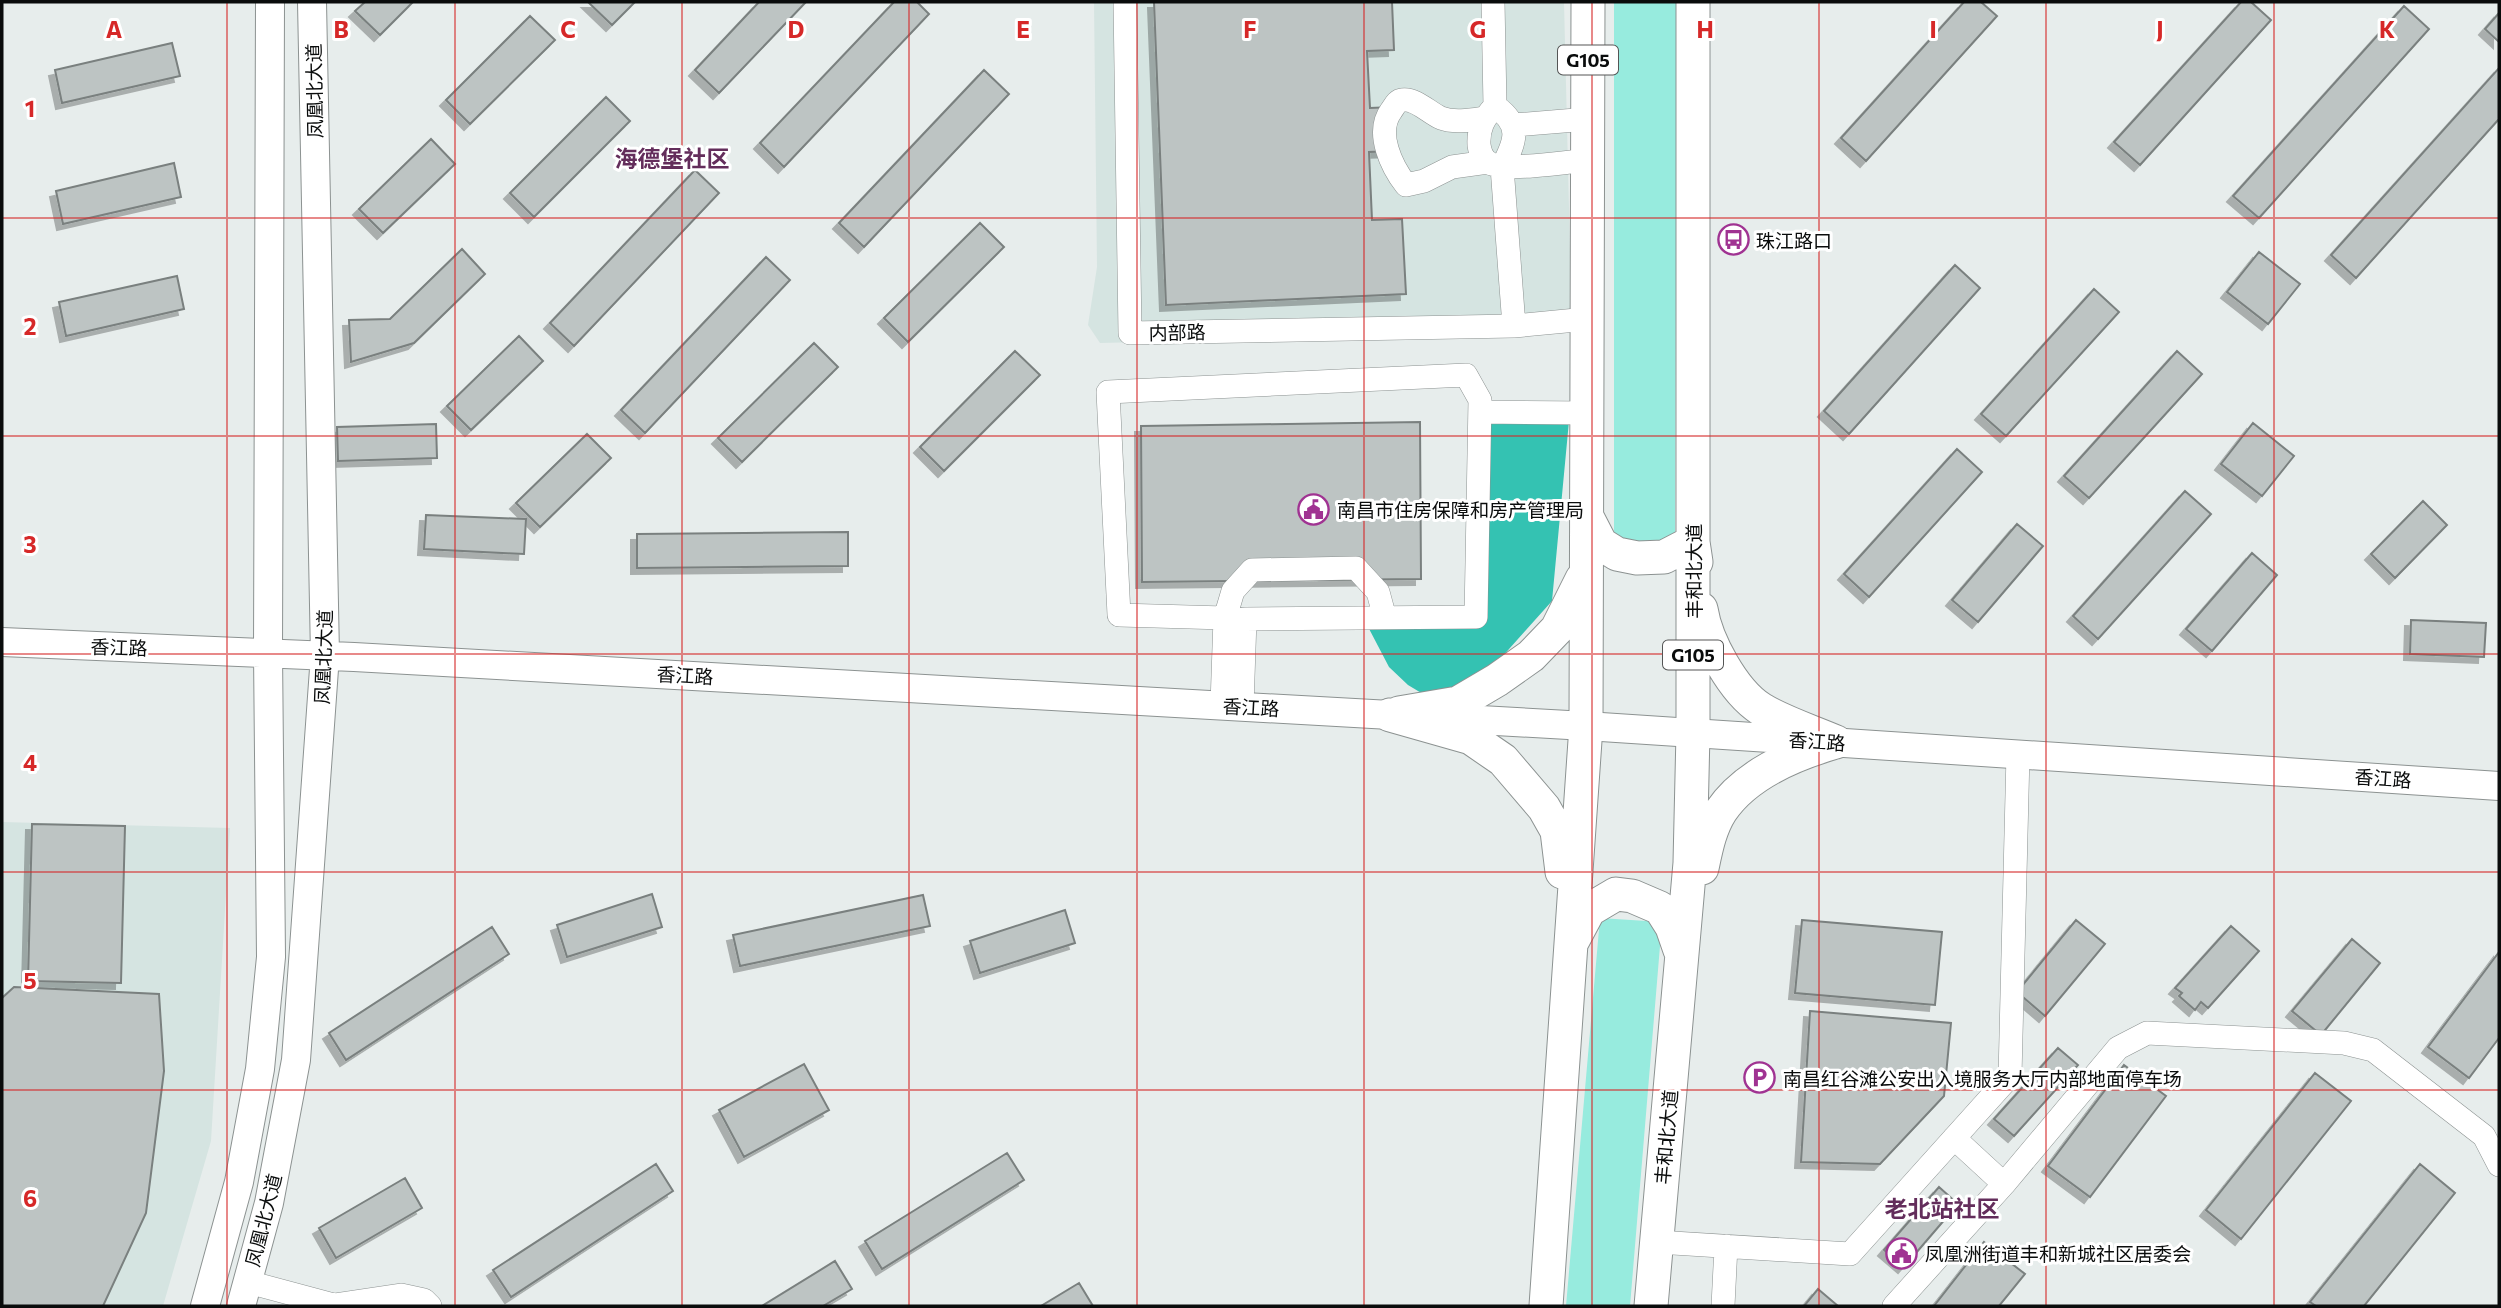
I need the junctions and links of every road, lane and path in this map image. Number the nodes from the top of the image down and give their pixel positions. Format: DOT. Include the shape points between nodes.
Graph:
graph roads {
  1 [pos="270,2"];
  2 [pos="312,2"];
  3 [pos="1125,2"];
  4 [pos="1493,2"];
  5 [pos="1588,2"];
  6 [pos="1693,2"];
  7 [pos="1489,112"];
  8 [pos="1588,119"];
  9 [pos="1514,125"];
  10 [pos="1587,160"];
  11 [pos="1495,165"];
  12 [pos="1587,320"];
  13 [pos="1514,326"];
  14 [pos="1480,406"];
  15 [pos="1587,407"];
  16 [pos="1586,515"];
  17 [pos="1693,542"];
  18 [pos="1586,570"];
  19 [pos="1385,618"];
  20 [pos="1235,619"];
  21 [pos="2,642"];
  22 [pos="268,653"];
  23 [pos="325,655"];
  24 [pos="1232,706"];
  25 [pos="1390,715"];
  26 [pos="1586,726"];
  27 [pos="1693,733"];
  28 [pos="1836,742"];
  29 [pos="2018,754"];
  30 [pos="2499,786"];
  31 [pos="1571,944"];
  32 [pos="1682,956"];
  33 [pos="1954,1138"];
  34 [pos="2499,1165"];
  35 [pos="2004,1184"];
  36 [pos="1657,1242"];
  37 [pos="1726,1246"];
  38 [pos="244,1294"];
  39 [pos="205,1306"];
  40 [pos="430,1306"];
  41 [pos="1546,1306"];
  42 [pos="1651,1306"];
  43 [pos="1723,1306"];
  44 [pos="1894,1306"];
  1 -- 22 [label="main road, 凤凰北大道"];
  2 -- 23 [label="main road, 凤凰北大道"];
  3 -- 13 [label="street, 内部路" via="1130,333"];
  4 -- 7 [label="street"];
  5 -- 8 [label="highway, G105"];
  6 -- 17 [label="highway, 丰和北大道 / G105"];
  7 -- 9 [label="street" via="1506,113"];
  7 -- 11 [label="street" via="1478,135 1480,153"];
  7 -- 11 [label="street" via="1464,121 1443,119 1403,100 1388,115 1385,132 1392,164 1406,185 1452,167"];
  8 -- 9 [label="street"];
  8 -- 10 [label="highway, G105"];
  9 -- 11 [label="street" via="1514,145"];
  10 -- 11 [label="street"];
  10 -- 12 [label="highway, G105"];
  11 -- 13 [label="street"];
  12 -- 13 [label="street, 内部路"];
  12 -- 15 [label="highway, G105"];
  14 -- 15 [label="street"];
  14 -- 19 [label="street" via="1476,617"];
  14 -- 20 [label="street" via="1466,375 1108,392 1119,615"];
  15 -- 16 [label="highway, G105"];
  16 -- 17 [label="highway" via="1601,544 1617,554 1664,557"];
  16 -- 18 [label="highway, G105"];
  17 -- 27 [label="highway, 丰和北大道 / G105"];
  17 -- 28 [label="highway" via="1703,620 1737,686 1761,709"];
  18 -- 25 [label="highway" via="1557,629 1531,656 1458,703"];
  18 -- 26 [label="highway, G105"];
  19 -- 20 [label="street"];
  19 -- 20 [label="street" via="1378,592 1356,568 1251,569 1233,591"];
  20 -- 24 [label="street"];
  21 -- 22 [label="main road, 香江路"];
  22 -- 23 [label="main road, 香江路"];
  22 -- 39 [label="main road, 凤凰北大道" via="271,957 262,1057 239,1182"];
  23 -- 24 [label="main road, 香江路"];
  23 -- 38 [label="main road, 凤凰北大道" via="296,1060 269,1203"];
  24 -- 25 [label="main road, 香江路"];
  25 -- 26 [label="main road, 香江路"];
  25 -- 31 [label="highway" via="1471,738 1503,760 1536,798 1556,831"];
  26 -- 27 [label="main road, 香江路"];
  26 -- 31 [label="highway, G105"];
  27 -- 28 [label="main road, 香江路"];
  27 -- 32 [label="highway, 丰和北大道 / G105"];
  28 -- 29 [label="main road, 香江路"];
  28 -- 32 [label="highway" via="1775,766 1746,785 1721,811 1710,834"];
  29 -- 30 [label="main road, 香江路"];
  29 -- 33 [label="street" via="2010,1076"];
  31 -- 32 [label="highway" via="1588,910 1616,894 1660,908"];
  31 -- 41 [label="highway, G105"];
  32 -- 36 [label="highway, 丰和北大道 / G105"];
  33 -- 35 [label="street"];
  33 -- 37 [label="street" via="1850,1254"];
  34 -- 35 [label="street" via="2484,1136 2373,1050 2344,1042 2147,1033 2118,1048"];
  35 -- 44 [label="street"];
  36 -- 37 [label="street"];
  36 -- 42 [label="highway, 丰和北大道 / G105"];
  37 -- 43 [label="street"];
  38 -- 40 [label="street" via="334,1305 401,1295 425,1300"];
}
